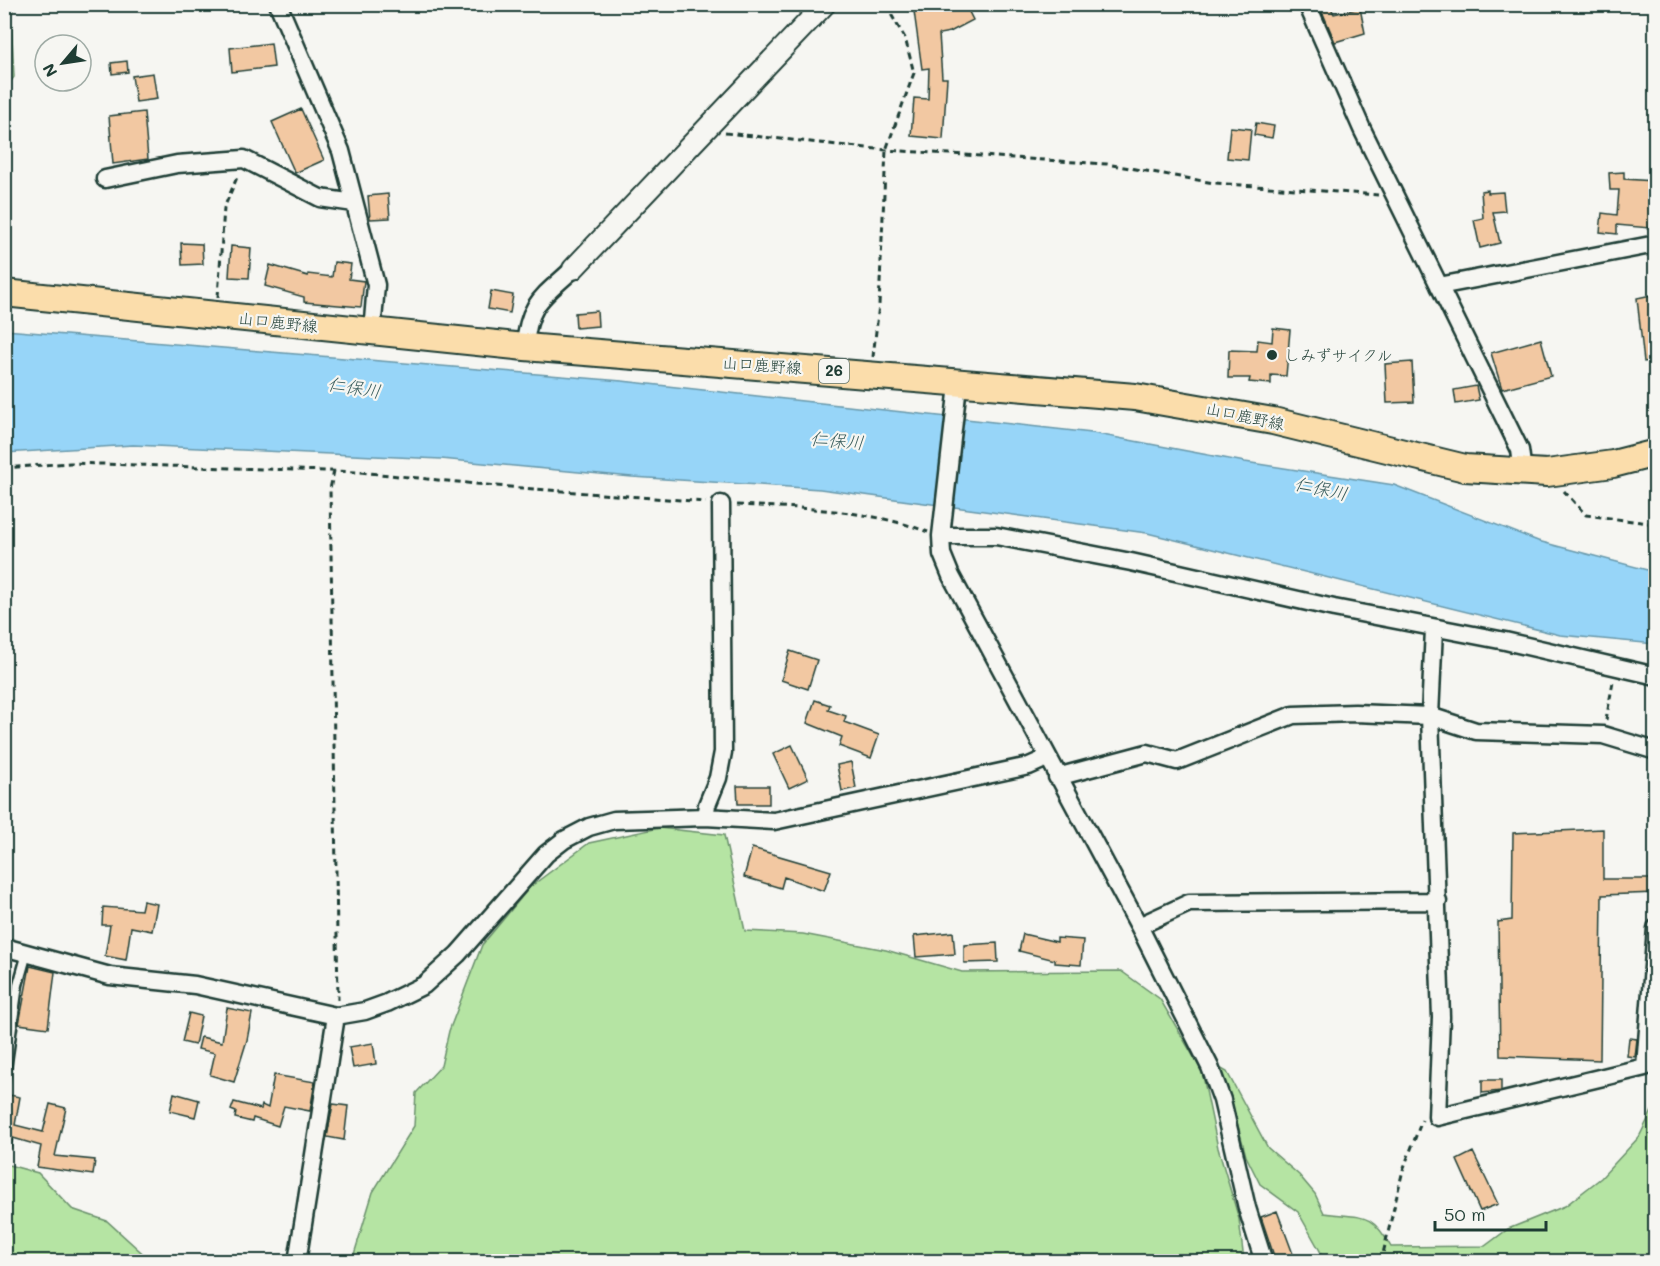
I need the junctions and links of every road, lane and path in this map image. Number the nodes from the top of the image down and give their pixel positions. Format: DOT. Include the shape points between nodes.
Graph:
graph roads {
  1 [pos="278,4"];
  2 [pos="825,4"];
  3 [pos="885,4"];
  4 [pos="1307,4"];
  5 [pos="712,125"];
  6 [pos="886,150"];
  7 [pos="244,159"];
  8 [pos="105,179"];
  9 [pos="1398,197"];
  10 [pos="354,203"];
  11 [pos="1656,244"];
  12 [pos="573,269"];
  13 [pos="1439,286"];
  14 [pos="4,293"];
  15 [pos="217,316"];
  16 [pos="372,332"];
  17 [pos="525,347"];
  18 [pos="870,374"];
  19 [pos="957,394"];
  20 [pos="1656,453"];
  21 [pos="4,468"];
  22 [pos="334,471"];
  23 [pos="1535,473"];
  24 [pos="722,504"];
  25 [pos="1656,524"];
  26 [pos="942,533"];
  27 [pos="1434,629"];
  28 [pos="1616,669"];
  29 [pos="1656,676"];
  30 [pos="1430,716"];
  31 [pos="1603,735"];
  32 [pos="1656,751"];
  33 [pos="1047,758"];
  34 [pos="1057,777"];
  35 [pos="705,817"];
  36 [pos="1438,901"];
  37 [pos="1138,926"];
  38 [pos="1656,928"];
  39 [pos="4,947"];
  40 [pos="27,952"];
  41 [pos="336,1016"];
  42 [pos="4,1083"];
  43 [pos="1437,1117"];
  44 [pos="297,1262"];
  45 [pos="1264,1262"];
  46 [pos="1381,1262"];
  1 -- 10 [label="street" via="341,151"];
  2 -- 5 [label="street"];
  3 -- 6 [label="path" via="905,38 914,73"];
  4 -- 9 [label="street" via="1362,129"];
  5 -- 6 [label="path" via="718,132"];
  5 -- 12 [label="street"];
  6 -- 9 [label="path" via="1107,164 1214,183"];
  6 -- 18 [label="path" via="879,304"];
  7 -- 8 [label="street" via="177,164"];
  7 -- 10 [label="street" via="320,198"];
  7 -- 15 [label="path" via="224,208"];
  9 -- 13 [label="street"];
  10 -- 16 [label="street" via="376,285"];
  11 -- 13 [label="street"];
  12 -- 17 [label="street" via="534,306"];
  13 -- 23 [label="street"];
  14 -- 15 [label="main road, 山口鹿野線 / 26"];
  15 -- 16 [label="main road, 山口鹿野線 / 26"];
  16 -- 17 [label="main road, 山口鹿野線 / 26"];
  17 -- 18 [label="main road, 山口鹿野線 / 26"];
  18 -- 19 [label="main road, 山口鹿野線 / 26"];
  19 -- 23 [label="main road, 山口鹿野線 / 26" via="1135,397 1273,421 1465,468"];
  19 -- 26 [label="street"];
  20 -- 23 [label="main road, 山口鹿野線 / 26" via="1613,464"];
  21 -- 22 [label="path" via="70,463"];
  22 -- 24 [label="path"];
  22 -- 41 [label="path" via="330,489 339,995"];
  23 -- 25 [label="path" via="1586,515"];
  24 -- 26 [label="path" via="832,511 897,520"];
  24 -- 35 [label="street" via="723,752"];
  26 -- 27 [label="street" via="996,536 1120,560"];
  26 -- 33 [label="street" via="942,554 951,576"];
  27 -- 28 [label="street" via="1505,641"];
  27 -- 30 [label="street"];
  28 -- 29 [label="street"];
  28 -- 31 [label="path"];
  30 -- 31 [label="street" via="1476,731"];
  30 -- 34 [label="street" via="1293,715 1177,761 1147,753"];
  30 -- 36 [label="street"];
  31 -- 32 [label="street"];
  33 -- 34 [label="street"];
  33 -- 35 [label="street" via="1029,766 808,816 774,821"];
  34 -- 37 [label="street"];
  35 -- 41 [label="street" via="614,820 589,826 546,854 458,954 423,985 387,1004"];
  36 -- 37 [label="street" via="1189,903"];
  36 -- 43 [label="street" via="1442,1017"];
  37 -- 45 [label="street" via="1210,1067"];
  38 -- 43 [label="street" via="1645,1067"];
  39 -- 40 [label="street"];
  40 -- 41 [label="street" via="110,976 195,985"];
  40 -- 42 [label="lane" via="18,985"];
  41 -- 44 [label="street"];
  43 -- 46 [label="path" via="1422,1119 1403,1170"];
}
